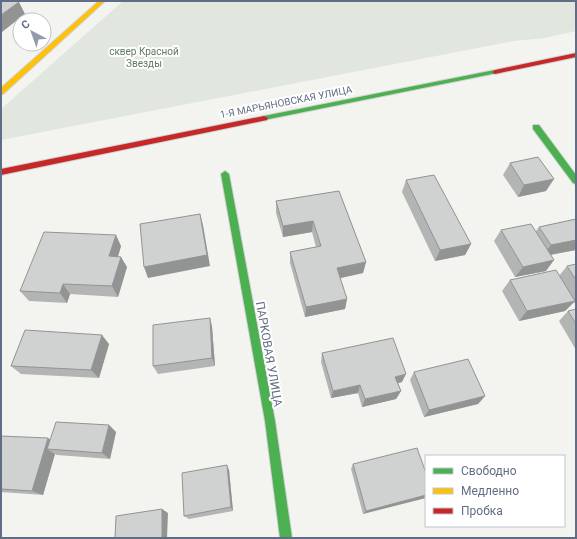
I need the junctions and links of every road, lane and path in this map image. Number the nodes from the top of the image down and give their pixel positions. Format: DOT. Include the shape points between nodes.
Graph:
graph roads {
  1 [pos="102,1"];
  2 [pos="576,55"];
  3 [pos="1,92"];
  4 [pos="536,127"];
  5 [pos="1,172"];
  6 [pos="225,174"];
  7 [pos="576,181"];
  8 [pos="286,538"];
  1 -- 3 [label="main road"];
  2 -- 5 [label="main road, 1-Я МАРЬЯНОВСКАЯ УЛИЦА"];
  4 -- 7 [label="main road"];
  6 -- 8 [label="main road, ПАРКОВАЯ УЛИЦА" via="270,421"];
}
